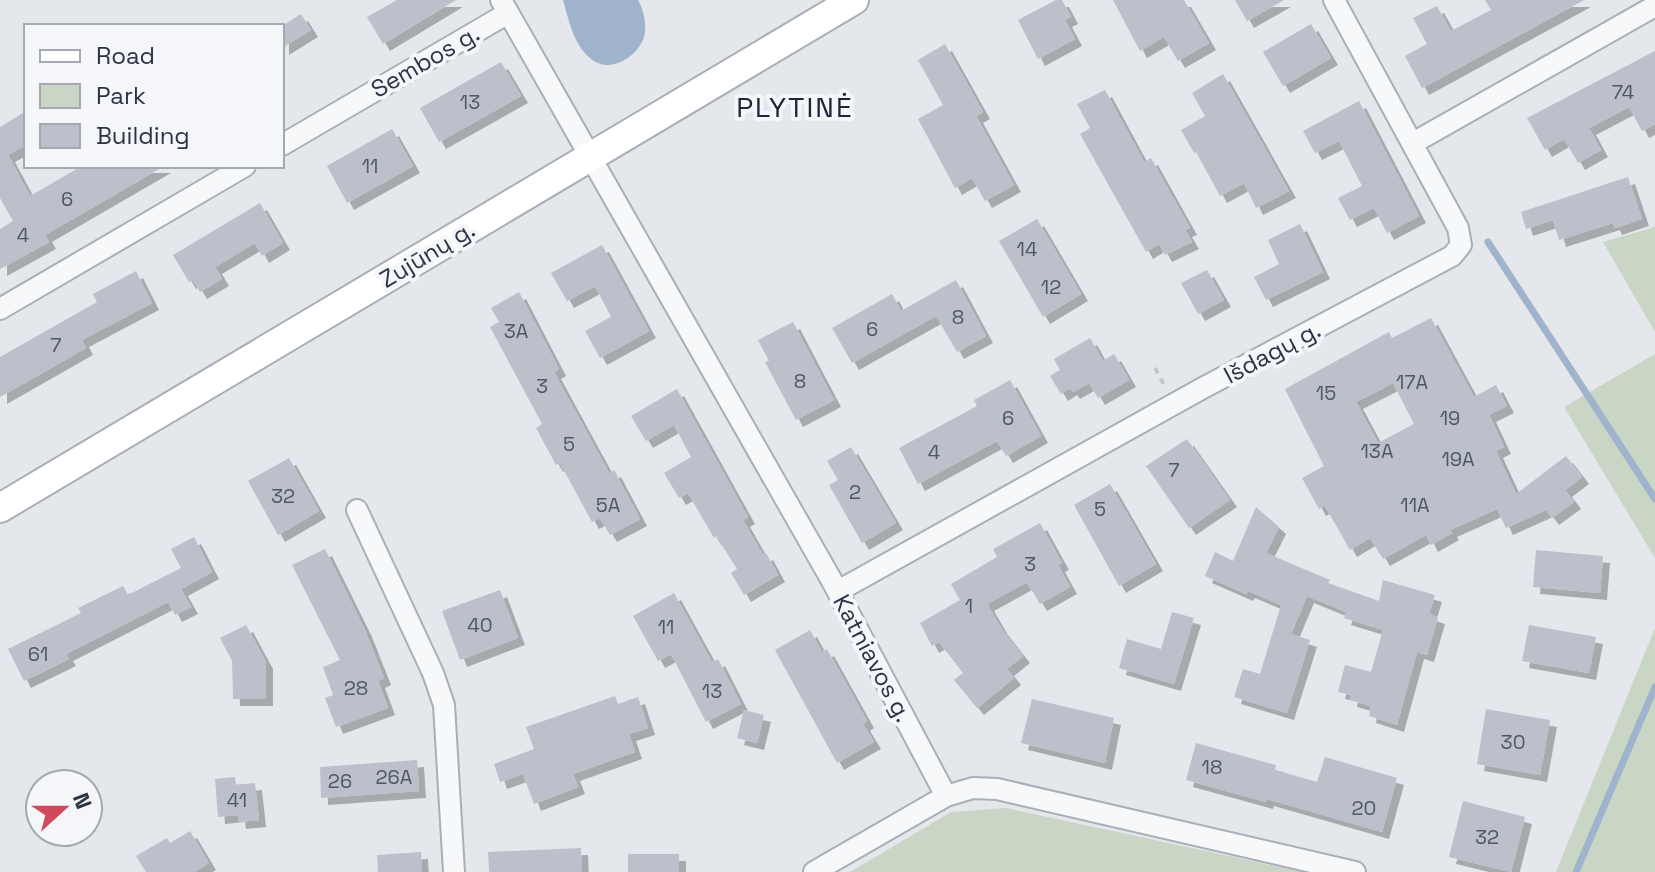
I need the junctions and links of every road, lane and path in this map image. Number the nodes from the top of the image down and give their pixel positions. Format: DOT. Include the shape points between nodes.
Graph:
graph roads {
  1 [pos="854,0"];
  2 [pos="1334,0"];
  3 [pos="504,6"];
  4 [pos="1655,6"];
  5 [pos="1413,143"];
  6 [pos="284,144"];
  7 [pos="592,156"];
  8 [pos="242,168"];
  9 [pos="0,309"];
  10 [pos="0,508"];
  11 [pos="357,510"];
  12 [pos="838,591"];
  13 [pos="946,796"];
  14 [pos="454,872"];
  15 [pos="814,872"];
  16 [pos="1355,872"];
  1 -- 7 [label="main road, Zujūnų g."];
  2 -- 5 [label="street, Išdagų g."];
  3 -- 6 [label="street, Sembos g."];
  3 -- 7 [label="street, Sembos g."];
  4 -- 5 [label="street"];
  5 -- 12 [label="street, Išdagų g." via="1458,228 1461,245 1452,256"];
  7 -- 10 [label="main road, Zujūnų g."];
  7 -- 12 [label="street, Katniavos g."];
  8 -- 9 [label="street"];
  11 -- 14 [label="street" via="444,705"];
  12 -- 13 [label="street, Katniavos g."];
  13 -- 15 [label="street"];
  13 -- 16 [label="street" via="973,788 997,789"];
}
